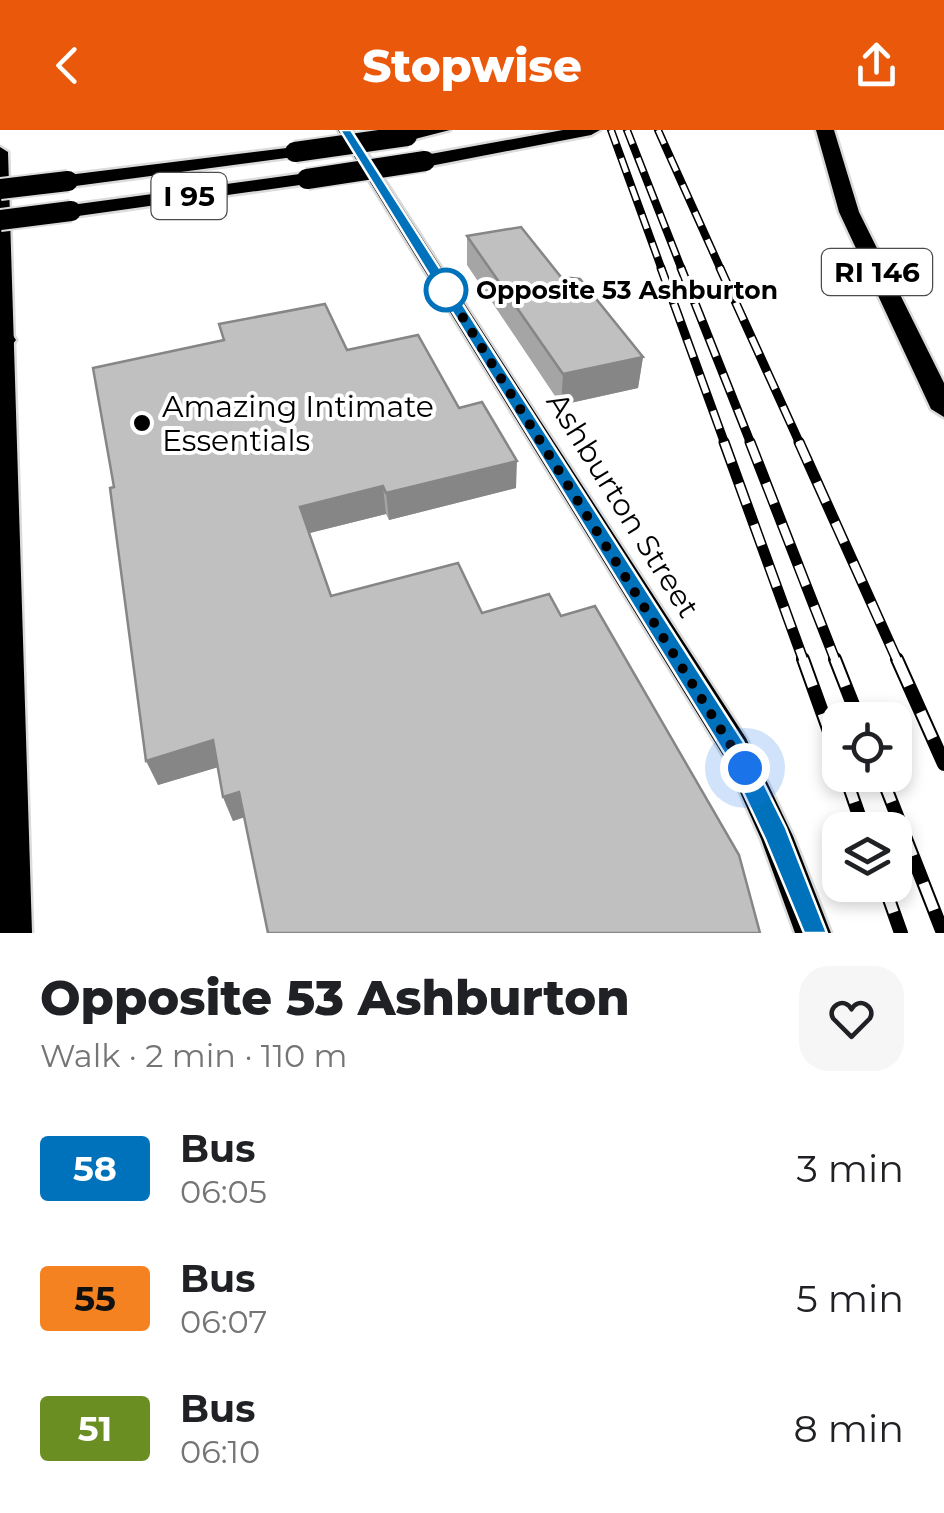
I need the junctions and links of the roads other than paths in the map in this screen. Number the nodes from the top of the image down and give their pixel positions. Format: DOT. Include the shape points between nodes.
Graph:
graph roads {
  1 [pos="345,130"];
  2 [pos="440,130"];
  3 [pos="589,130"];
  4 [pos="826,130"];
  5 [pos="0,152"];
  6 [pos="0,189"];
  7 [pos="0,220"];
  8 [pos="2,336"];
  9 [pos="944,409"];
  10 [pos="14,933"];
  11 [pos="814,933"];
  1 -- 11 [label="main road, Ashburton Street" via="735,748"];
  2 -- 6 [label="highway, I 95, bridge"];
  3 -- 7 [label="highway, I 95, bridge" via="425,161"];
  4 -- 9 [label="highway, RI 146" via="849,212"];
  5 -- 8 [label="main road"];
  8 -- 10 [label="main road"];
}
